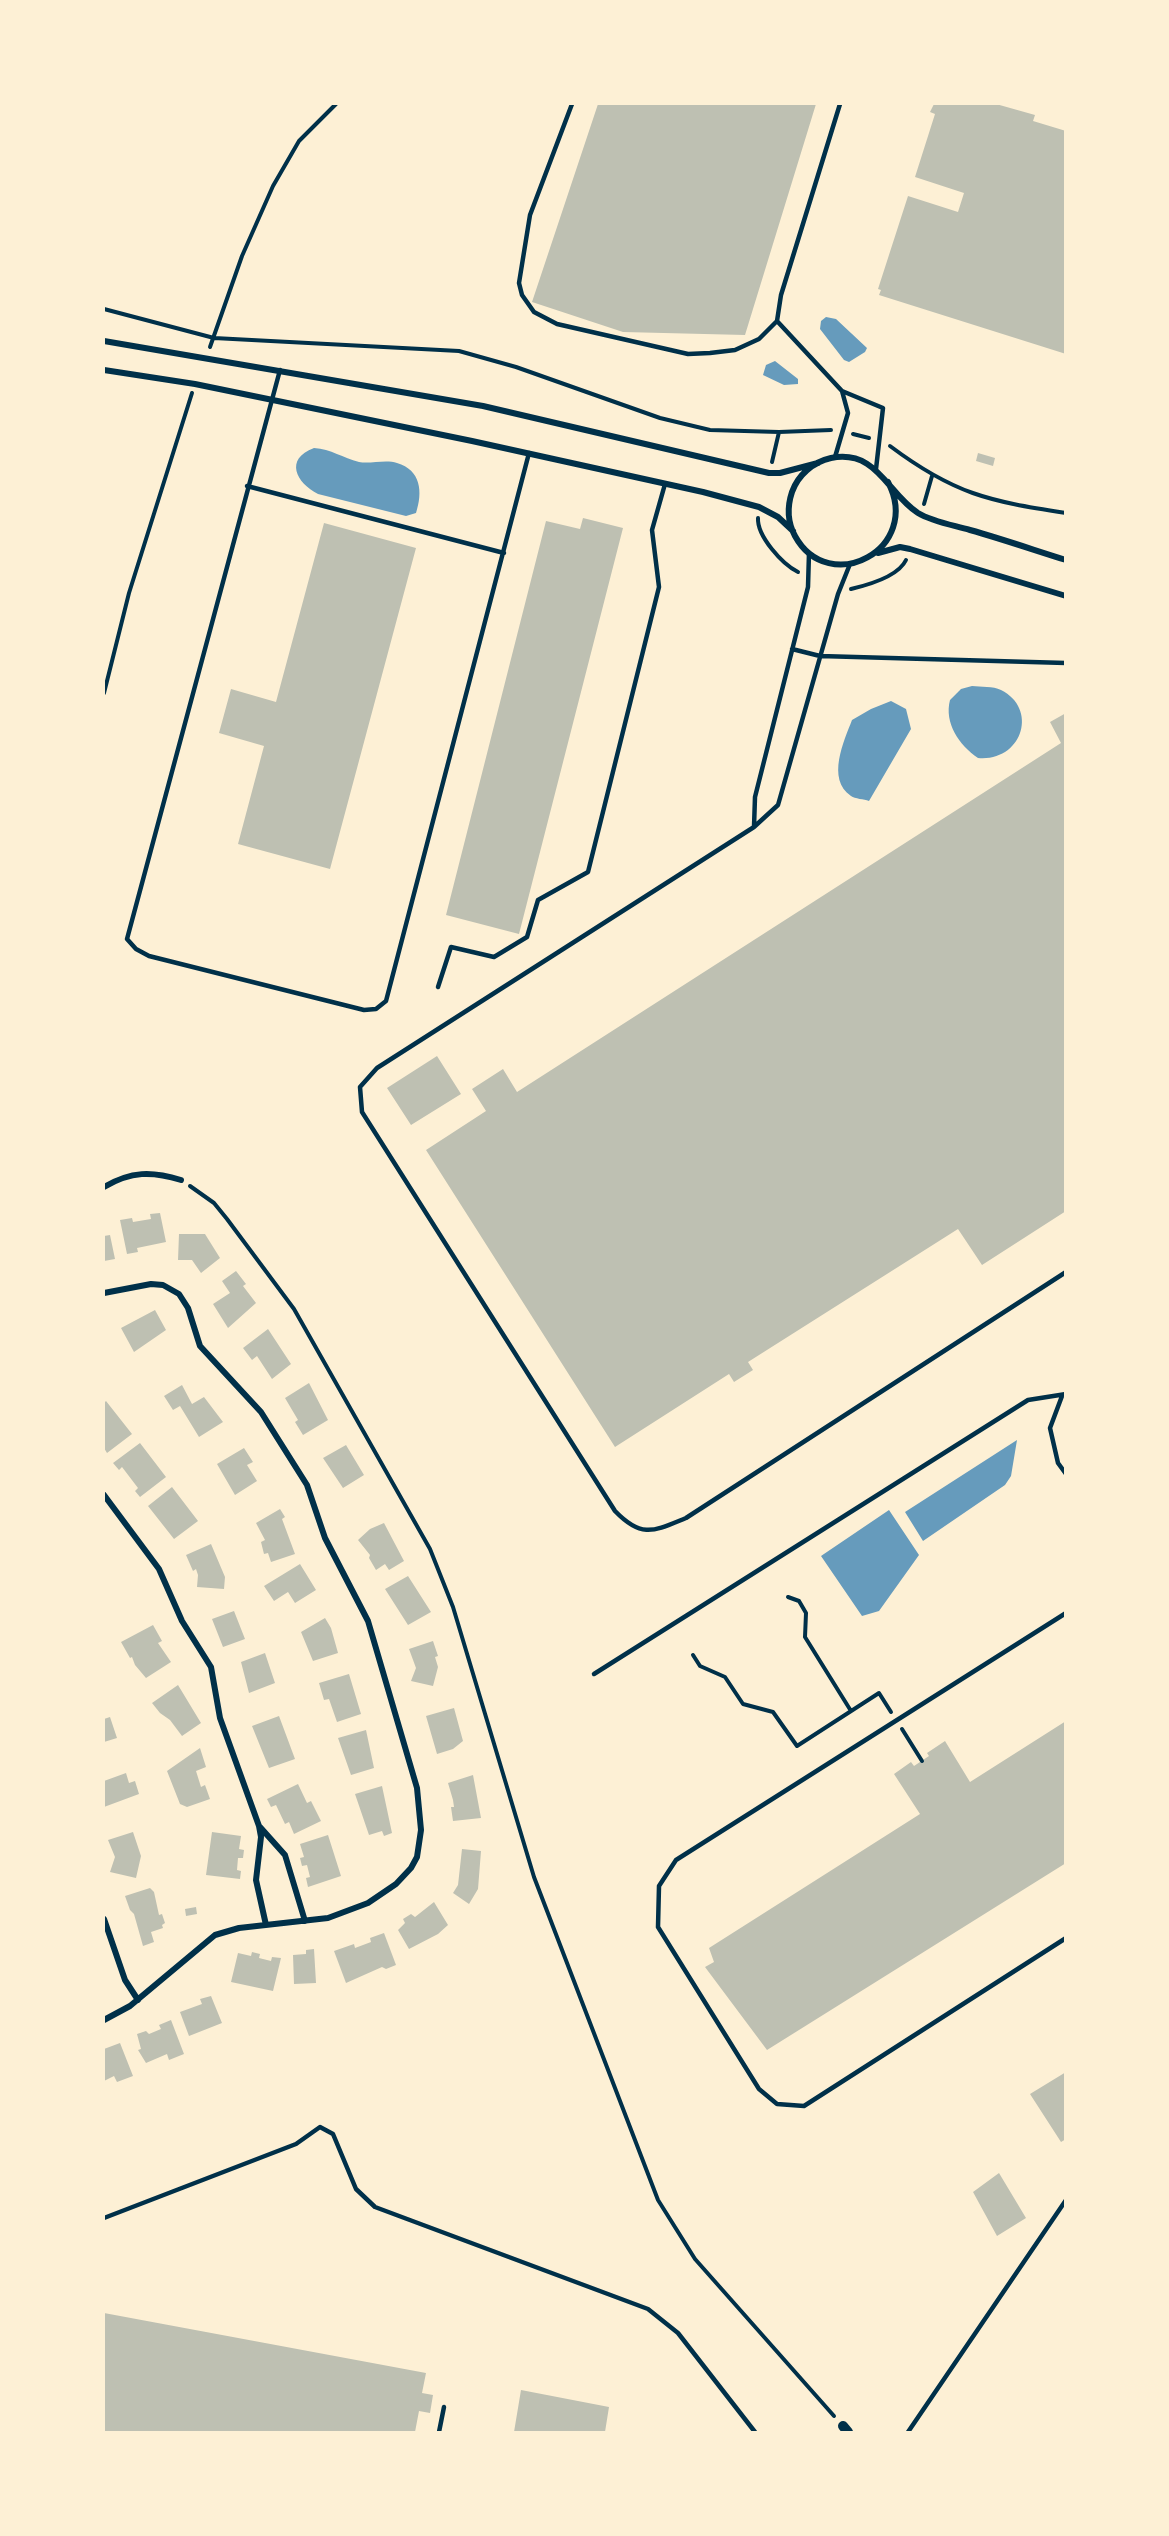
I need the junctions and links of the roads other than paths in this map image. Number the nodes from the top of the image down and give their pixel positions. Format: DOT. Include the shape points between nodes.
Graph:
graph roads {
  1 [pos="572,104"];
  2 [pos="840,104"];
  3 [pos="777,321"];
  4 [pos="104,341"];
  5 [pos="104,370"];
  6 [pos="280,370"];
  7 [pos="842,391"];
  8 [pos="272,399"];
  9 [pos="529,453"];
  10 [pos="835,457"];
  11 [pos="818,463"];
  12 [pos="876,469"];
  13 [pos="888,482"];
  14 [pos="665,484"];
  15 [pos="247,486"];
  16 [pos="793,531"];
  17 [pos="504,553"];
  18 [pos="809,553"];
  19 [pos="875,554"];
  20 [pos="1065,560"];
  21 [pos="850,564"];
  22 [pos="1065,596"];
  23 [pos="792,649"];
  24 [pos="820,656"];
  25 [pos="1065,663"];
  26 [pos="754,826"];
  27 [pos="438,987"];
  28 [pos="182,1180"];
  29 [pos="104,1187"];
  30 [pos="1065,1272"];
  31 [pos="104,1293"];
  32 [pos="1064,1395"];
  33 [pos="1065,1474"];
  34 [pos="104,1495"];
  35 [pos="1065,1613"];
  36 [pos="594,1674"];
  37 [pos="259,1826"];
  38 [pos="104,1919"];
  39 [pos="306,1921"];
  40 [pos="266,1925"];
  41 [pos="1065,1938"];
  42 [pos="138,2000"];
  43 [pos="104,2020"];
  44 [pos="1065,2200"];
  45 [pos="104,2218"];
  46 [pos="444,2407"];
  47 [pos="439,2433"];
  48 [pos="755,2433"];
  49 [pos="908,2433"];
  1 -- 3 [label="lane" via="530,215 519,283 534,312 557,324 688,354 735,350 759,339"];
  2 -- 3 [label="lane" via="781,295"];
  3 -- 7 [label="lane"];
  4 -- 6 [label="street"];
  5 -- 8 [label="street"];
  6 -- 8 [label="lane"];
  6 -- 11 [label="street" via="483,406 769,473"];
  7 -- 10 [label="lane" via="849,413"];
  7 -- 12 [label="lane" via="883,408"];
  8 -- 9 [label="street"];
  8 -- 15 [label="lane"];
  9 -- 14 [label="street"];
  9 -- 17 [label="lane"];
  10 -- 11 [label="street"];
  10 -- 12 [label="street" via="852,457"];
  11 -- 16 [label="street" via="804,473 794,488 789,514"];
  12 -- 13 [label="street"];
  13 -- 19 [label="street" via="895,498 896,516 887,541"];
  13 -- 20 [label="street" via="900,498 921,514"];
  14 -- 16 [label="street" via="759,507"];
  14 -- 27 [label="lane" via="652,530 659,587 588,872 538,900 527,937 494,957 451,947"];
  15 -- 17 [label="lane"];
  15 -- 17 [label="lane" via="127,939 149,956 364,1010 376,1009 386,1001"];
  16 -- 18 [label="street"];
  18 -- 21 [label="street" via="833,564"];
  18 -- 23 [label="lane" via="809,578"];
  19 -- 21 [label="street"];
  19 -- 22 [label="street" via="910,549"];
  21 -- 24 [label="lane"];
  23 -- 24 [label="lane"];
  23 -- 26 [label="lane" via="755,796"];
  24 -- 25 [label="lane"];
  24 -- 26 [label="lane" via="778,805"];
  26 -- 30 [label="lane" via="377,1068 360,1087 362,1112 615,1511 630,1526 652,1532 686,1518"];
  28 -- 29 [label="street" via="132,1173"];
  31 -- 39 [label="street" via="151,1284 163,1285 179,1294 188,1308 200,1346 261,1412 308,1485 325,1538 368,1621 419,1796 420,1844 411,1868 396,1884 352,1911"];
  32 -- 33 [label="lane" via="1050,1428 1058,1463"];
  32 -- 36 [label="lane" via="1028,1400"];
  34 -- 37 [label="street" via="159,1569 182,1621 211,1667 220,1718"];
  35 -- 41 [label="lane" via="676,1860 659,1886 658,1927 759,2089 777,2104 804,2106"];
  37 -- 39 [label="street" via="285,1855"];
  37 -- 40 [label="street" via="256,1880"];
  38 -- 42 [label="street" via="125,1980"];
  39 -- 40 [label="street"];
  40 -- 42 [label="street" via="215,1935"];
  42 -- 43 [label="street"];
  44 -- 49 [label="lane"];
  45 -- 48 [label="lane" via="296,2144 320,2127 333,2134 356,2189 375,2207 648,2309 678,2333"];
  46 -- 47 [label="lane"];
}
